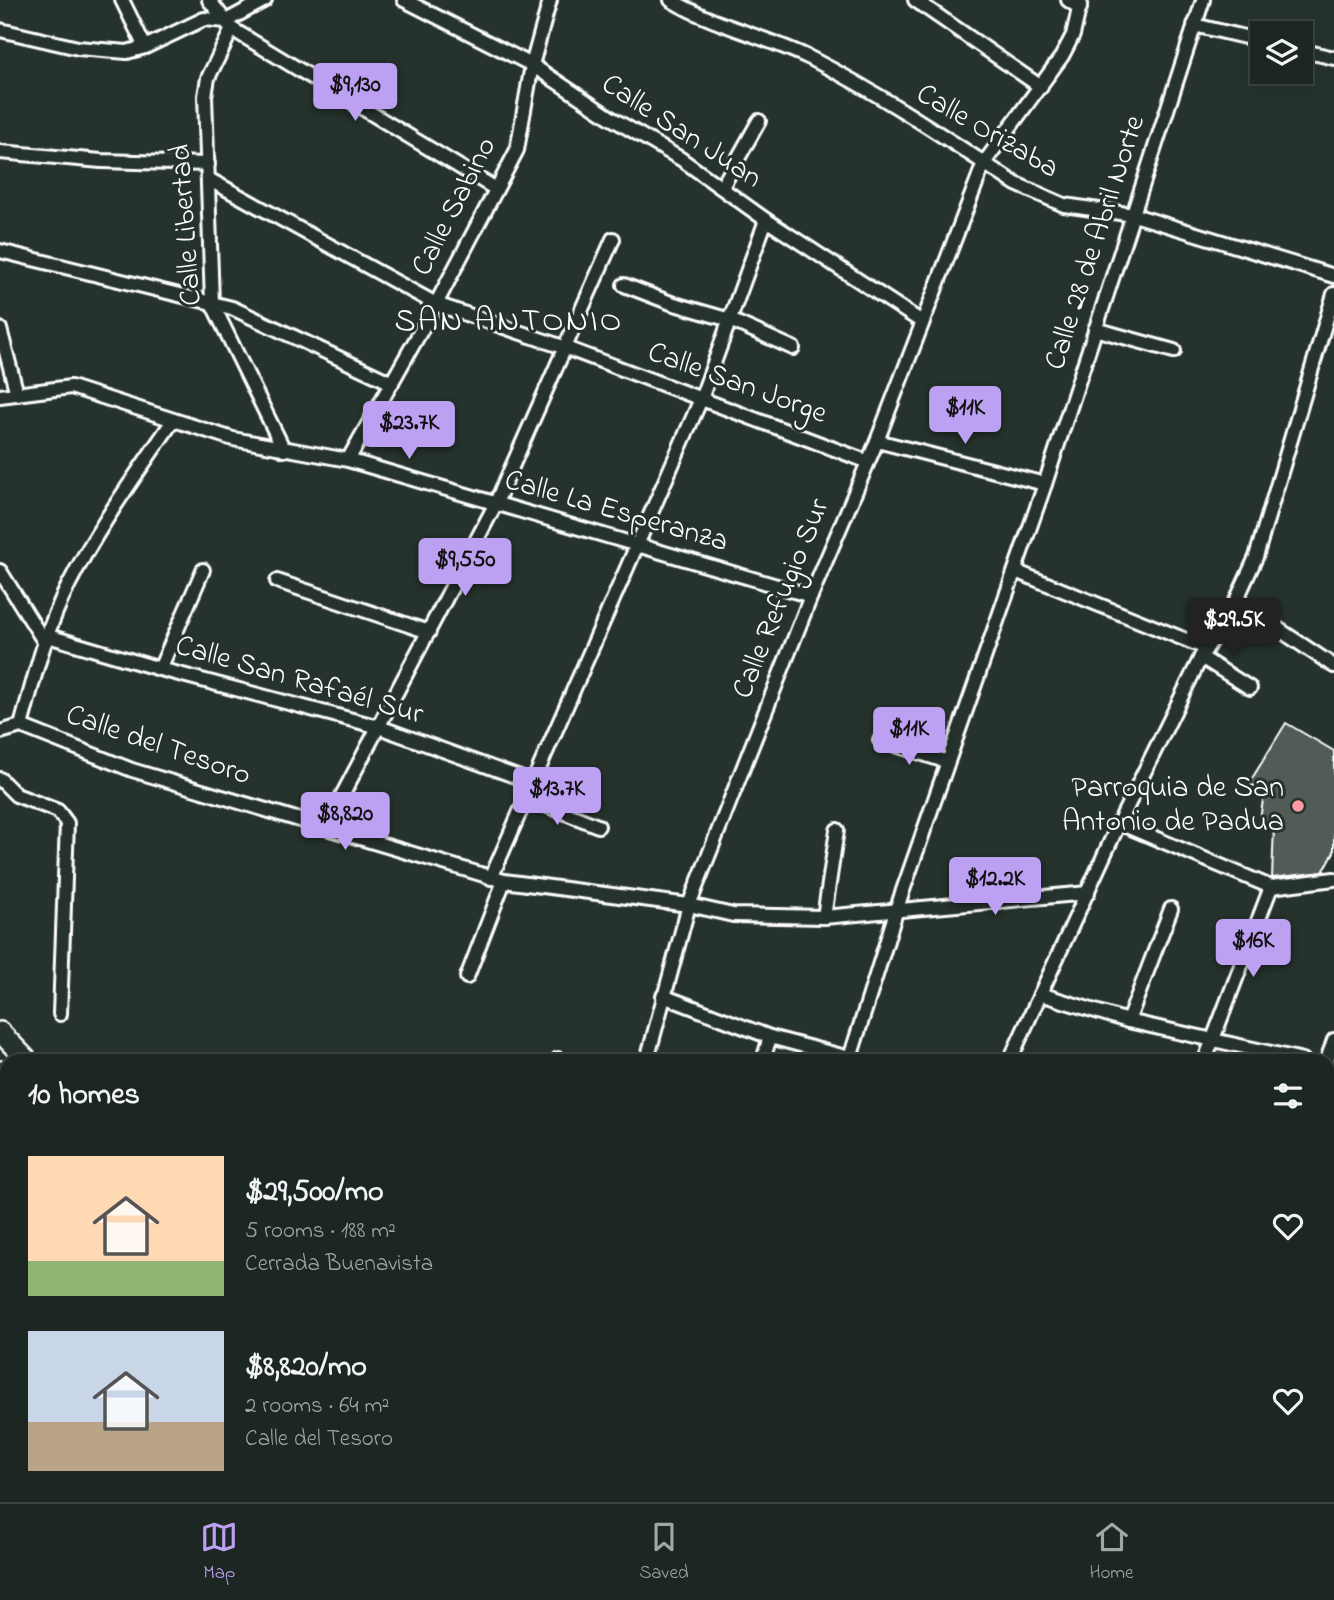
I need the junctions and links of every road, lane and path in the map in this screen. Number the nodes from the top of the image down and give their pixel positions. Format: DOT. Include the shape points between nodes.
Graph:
graph roads {
  1 [pos="122,0"];
  2 [pos="209,0"];
  3 [pos="265,0"];
  4 [pos="404,0"];
  5 [pos="550,0"];
  6 [pos="671,0"];
  7 [pos="915,0"];
  8 [pos="1068,0"];
  9 [pos="1203,0"];
  10 [pos="1081,4"];
  11 [pos="229,25"];
  12 [pos="1194,25"];
  13 [pos="0,30"];
  14 [pos="1250,38"];
  15 [pos="145,47"];
  16 [pos="1313,53"];
  17 [pos="1334,58"];
  18 [pos="532,65"];
  19 [pos="1041,87"];
  20 [pos="760,121"];
  21 [pos="0,152"];
  22 [pos="984,163"];
  23 [pos="208,164"];
  24 [pos="210,180"];
  25 [pos="722,187"];
  26 [pos="496,189"];
  27 [pos="1134,215"];
  28 [pos="766,220"];
  29 [pos="613,239"];
  30 [pos="0,251"];
  31 [pos="1334,276"];
  32 [pos="624,285"];
  33 [pos="1334,294"];
  34 [pos="212,303"];
  35 [pos="436,304"];
  36 [pos="730,320"];
  37 [pos="922,322"];
  38 [pos="0,329"];
  39 [pos="1095,329"];
  40 [pos="566,348"];
  41 [pos="793,348"];
  42 [pos="1174,351"];
  43 [pos="392,383"];
  44 [pos="17,394"];
  45 [pos="0,396"];
  46 [pos="701,398"];
  47 [pos="172,422"];
  48 [pos="877,441"];
  49 [pos="285,450"];
  50 [pos="348,460"];
  51 [pos="866,461"];
  52 [pos="1045,484"];
  53 [pos="495,505"];
  54 [pos="639,544"];
  55 [pos="203,570"];
  56 [pos="0,571"];
  57 [pos="1015,571"];
  58 [pos="277,581"];
  59 [pos="811,596"];
  60 [pos="1236,601"];
  61 [pos="429,632"];
  62 [pos="46,639"];
  63 [pos="1204,653"];
  64 [pos="1334,666"];
  65 [pos="160,669"];
  66 [pos="1250,688"];
  67 [pos="21,726"];
  68 [pos="379,727"];
  69 [pos="3,731"];
  70 [pos="880,740"];
  71 [pos="948,762"];
  72 [pos="0,779"];
  73 [pos="534,783"];
  74 [pos="528,798"];
  75 [pos="1119,823"];
  76 [pos="598,825"];
  77 [pos="325,828"];
  78 [pos="837,830"];
  79 [pos="1334,878"];
  80 [pos="498,879"];
  81 [pos="1271,887"];
  82 [pos="1088,893"];
  83 [pos="689,905"];
  84 [pos="899,908"];
  85 [pos="1171,909"];
  86 [pos="824,916"];
  87 [pos="467,977"];
  88 [pos="1040,994"];
  89 [pos="663,996"];
  90 [pos="60,1014"];
  91 [pos="1128,1021"];
  92 [pos="0,1032"];
  93 [pos="769,1037"];
  94 [pos="1212,1041"];
  95 [pos="21,1054"];
  96 [pos="648,1054"];
  97 [pos="765,1054"];
  98 [pos="813,1054"];
  99 [pos="855,1054"];
  100 [pos="1013,1054"];
  101 [pos="1207,1054"];
  102 [pos="1274,1054"];
  1 -- 15 [label="street"];
  2 -- 11 [label="street"];
  3 -- 11 [label="street"];
  4 -- 18 [label="street, Calle San Juan"];
  5 -- 18 [label="street, Calle Sabino"];
  6 -- 22 [label="street, Calle Orizaba" via="811,59"];
  7 -- 19 [label="street"];
  8 -- 10 [label="street"];
  9 -- 12 [label="street, Calle 28 de Abril Norte"];
  10 -- 19 [label="street, Calle Refugio Sur" via="1073,35"];
  11 -- 15 [label="street" via="204,19"];
  11 -- 23 [label="street, Calle Libertad" via="206,87"];
  11 -- 26 [label="street"];
  12 -- 14 [label="street"];
  12 -- 27 [label="street, Calle 28 de Abril Norte"];
  13 -- 15 [label="street" via="102,51"];
  16 -- 17 [label="street"];
  18 -- 25 [label="street, Calle San Juan"];
  18 -- 26 [label="street, Calle Sabino" via="517,150"];
  19 -- 22 [label="street, Calle Refugio Sur"];
  20 -- 25 [label="street"];
  21 -- 23 [label="street"];
  22 -- 27 [label="street, Calle Orizaba" via="1043,198"];
  22 -- 37 [label="street, Calle Refugio Sur"];
  23 -- 24 [label="street, Calle Libertad"];
  24 -- 34 [label="street, Calle Libertad"];
  24 -- 35 [label="street, Calle San Jorge"];
  25 -- 28 [label="street, Calle San Juan"];
  26 -- 35 [label="street, Calle Sabino"];
  27 -- 31 [label="street, Calle Orizaba"];
  27 -- 39 [label="street, Calle 28 de Abril Norte"];
  28 -- 36 [label="street"];
  28 -- 37 [label="street, Calle San Juan"];
  29 -- 40 [label="street"];
  30 -- 34 [label="street"];
  32 -- 36 [label="street"];
  33 -- 60 [label="street" via="1256,557"];
  34 -- 43 [label="street" via="232,308"];
  34 -- 49 [label="street, Calle Libertad"];
  35 -- 40 [label="street, Calle San Jorge"];
  35 -- 43 [label="street, Calle Sabino"];
  36 -- 41 [label="street"];
  36 -- 46 [label="street"];
  37 -- 48 [label="street, Calle Refugio Sur"];
  38 -- 44 [label="street"];
  39 -- 42 [label="street"];
  39 -- 52 [label="street, Calle 28 de Abril Norte"];
  40 -- 46 [label="street, Calle San Jorge"];
  40 -- 53 [label="street"];
  43 -- 50 [label="street, Calle Sabino"];
  44 -- 45 [label="street, Calle La Esperanza"];
  44 -- 47 [label="street, Calle La Esperanza" via="71,387"];
  46 -- 51 [label="street, Calle San Jorge"];
  46 -- 54 [label="street"];
  47 -- 49 [label="street, Calle La Esperanza"];
  47 -- 62 [label="street" via="103,524 68,585"];
  48 -- 51 [label="street, Calle Refugio Sur"];
  48 -- 52 [label="street"];
  49 -- 50 [label="street, Calle La Esperanza"];
  50 -- 53 [label="street, Calle La Esperanza"];
  51 -- 59 [label="street, Calle Refugio Sur"];
  52 -- 57 [label="street, Calle 28 de Abril Norte"];
  53 -- 54 [label="street, Calle La Esperanza"];
  53 -- 61 [label="street"];
  54 -- 59 [label="street, Calle La Esperanza"];
  54 -- 73 [label="street"];
  55 -- 65 [label="street"];
  56 -- 62 [label="street"];
  57 -- 63 [label="street"];
  57 -- 71 [label="street, Calle 28 de Abril Norte"];
  58 -- 61 [label="street"];
  59 -- 83 [label="street, Calle Refugio Sur"];
  60 -- 63 [label="street"];
  60 -- 64 [label="street"];
  61 -- 68 [label="street"];
  62 -- 65 [label="street, Calle San Rafaél Sur"];
  62 -- 67 [label="street"];
  63 -- 66 [label="street"];
  63 -- 75 [label="street"];
  65 -- 68 [label="street, Calle San Rafaél Sur"];
  67 -- 69 [label="street"];
  67 -- 77 [label="street, Calle del Tesoro" via="132,770"];
  68 -- 73 [label="street, Calle San Rafaél Sur"];
  68 -- 77 [label="street"];
  70 -- 71 [label="street"];
  71 -- 84 [label="street, Calle 28 de Abril Norte"];
  72 -- 90 [label="street" via="16,795 58,810 67,822"];
  73 -- 74 [label="street"];
  74 -- 76 [label="street"];
  74 -- 80 [label="street"];
  75 -- 81 [label="street"];
  75 -- 82 [label="street"];
  77 -- 80 [label="street, Calle del Tesoro"];
  78 -- 86 [label="street"];
  79 -- 81 [label="street"];
  80 -- 83 [label="street, Calle del Tesoro"];
  80 -- 87 [label="street"];
  81 -- 94 [label="street"];
  82 -- 84 [label="street, Calle del Tesoro"];
  82 -- 88 [label="street"];
  83 -- 86 [label="street, Calle del Tesoro" via="733,915"];
  83 -- 89 [label="street, Calle Refugio Sur"];
  84 -- 86 [label="street, Calle del Tesoro"];
  84 -- 99 [label="street, Calle 28 de Abril Norte"];
  85 -- 91 [label="street"];
  88 -- 91 [label="street"];
  88 -- 100 [label="street"];
  89 -- 93 [label="street"];
  89 -- 96 [label="street, Calle Refugio Sur"];
  91 -- 94 [label="street"];
  92 -- 95 [label="main road"];
  93 -- 97 [label="street"];
  93 -- 98 [label="street"];
  94 -- 101 [label="street"];
  94 -- 102 [label="street"];
}
